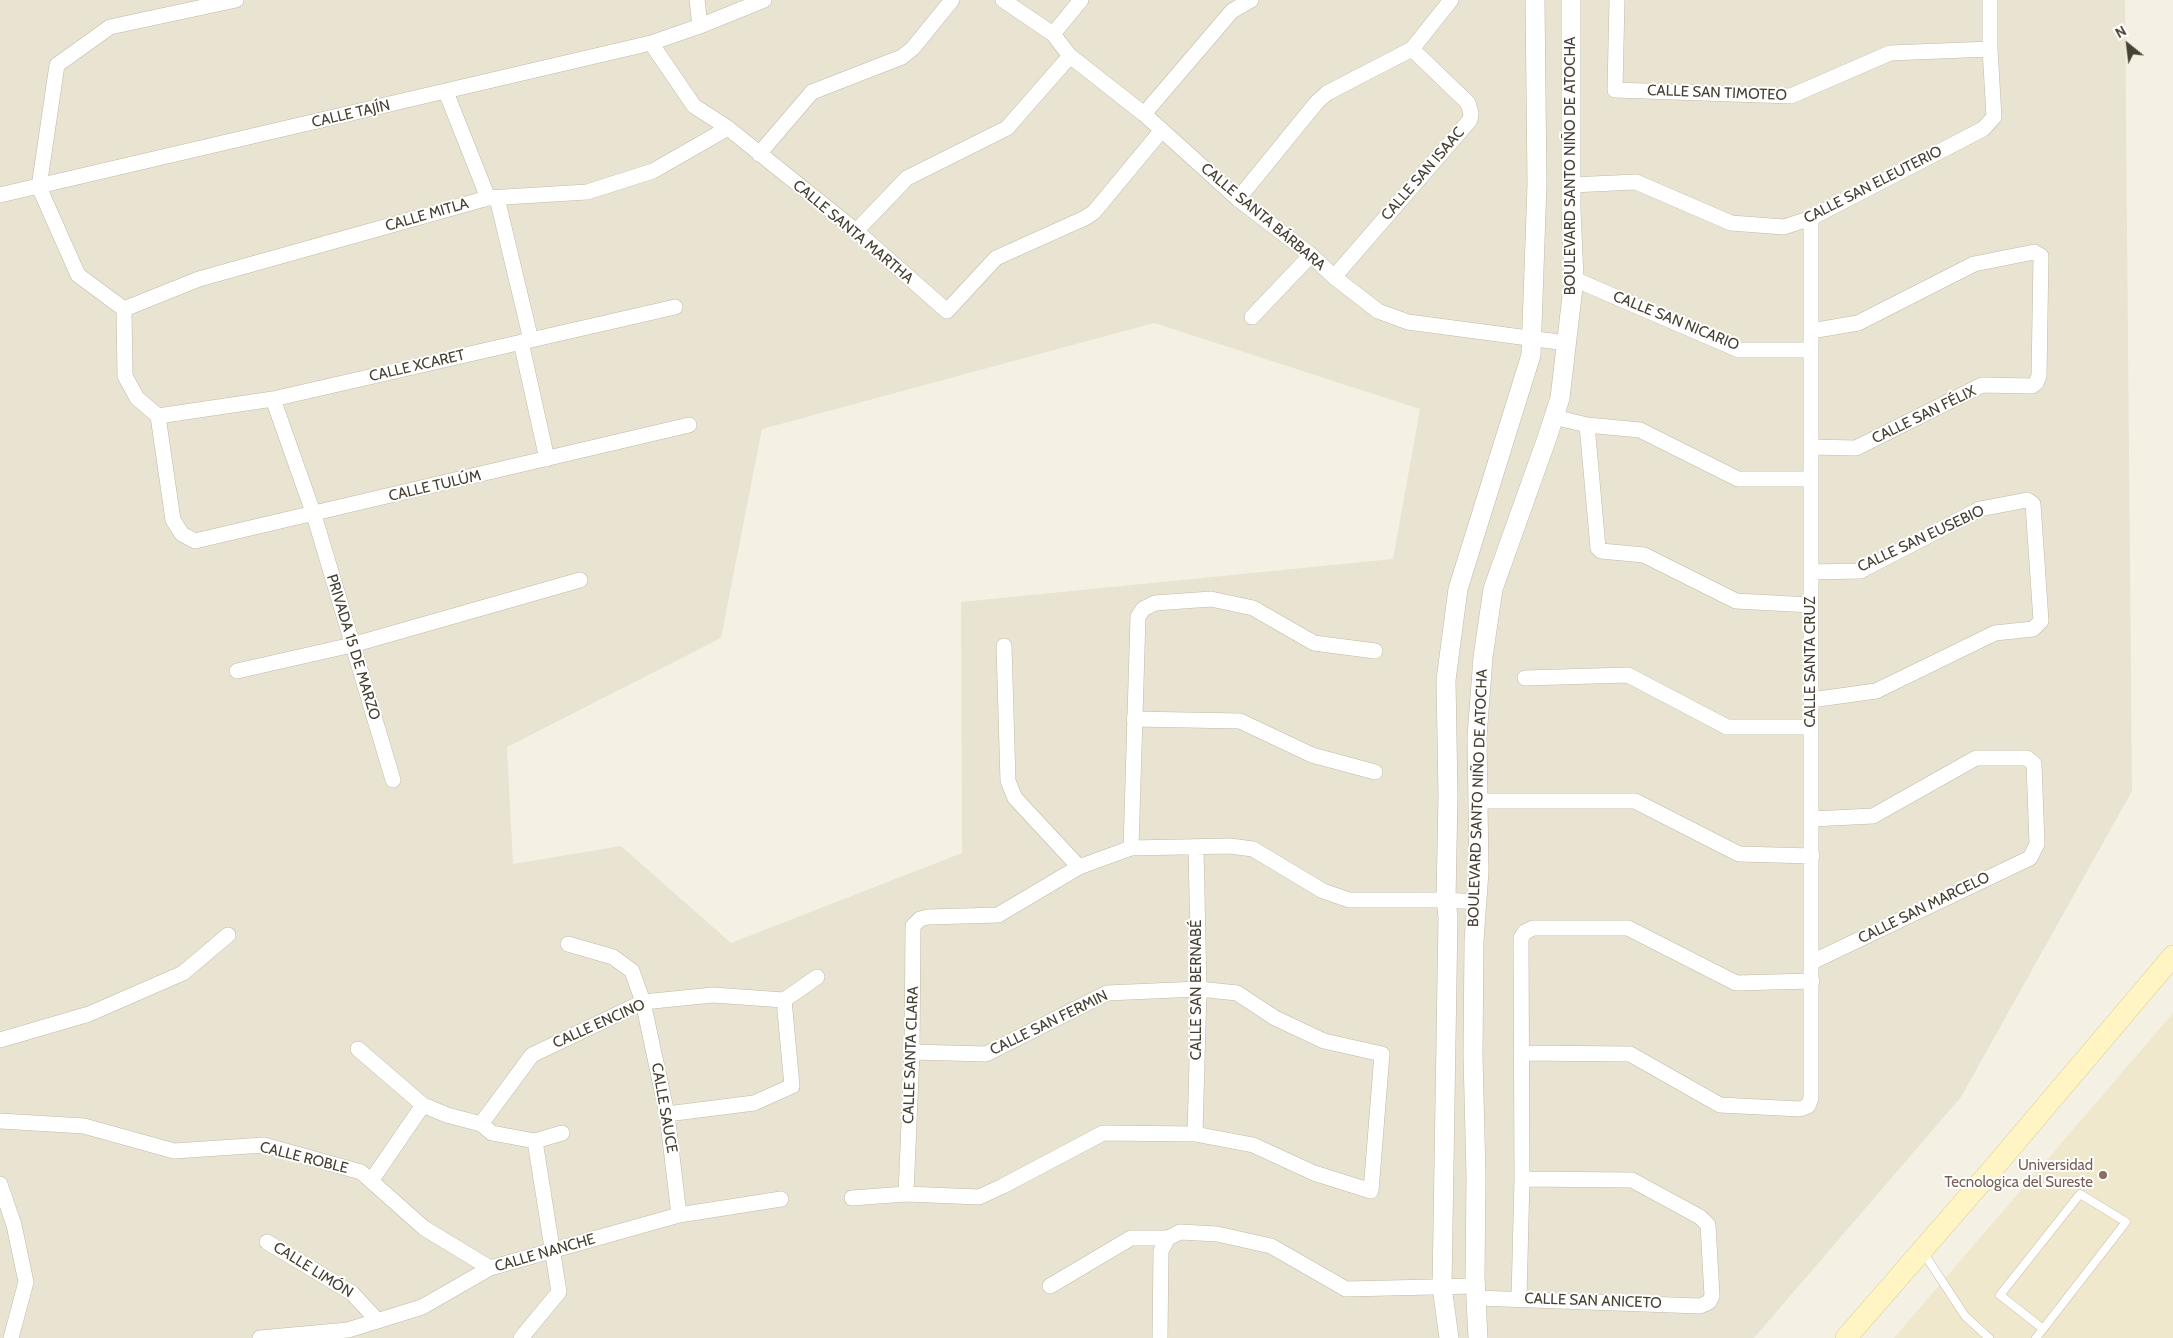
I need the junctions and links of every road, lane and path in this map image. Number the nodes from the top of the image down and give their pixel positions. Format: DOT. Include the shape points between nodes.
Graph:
graph roads {
  1 [pos="236,0"];
  2 [pos="697,0"];
  3 [pos="764,0"];
  4 [pos="952,0"];
  5 [pos="1003,0"];
  6 [pos="1081,0"];
  7 [pos="1251,0"];
  8 [pos="1451,0"];
  9 [pos="1535,0"];
  10 [pos="1571,0"];
  11 [pos="1617,0"];
  12 [pos="1990,0"];
  13 [pos="700,26"];
  14 [pos="1053,34"];
  15 [pos="651,43"];
  16 [pos="1412,49"];
  17 [pos="1990,49"];
  18 [pos="1070,56"];
  19 [pos="446,92"];
  20 [pos="1144,114"];
  21 [pos="728,128"];
  22 [pos="1162,130"];
  23 [pos="759,154"];
  24 [pos="1571,185"];
  25 [pos="39,188"];
  26 [pos="0,195"];
  27 [pos="492,198"];
  28 [pos="1238,199"];
  29 [pos="1811,218"];
  30 [pos="856,231"];
  31 [pos="1311,255"];
  32 [pos="1334,277"];
  33 [pos="1574,279"];
  34 [pos="675,307"];
  35 [pos="124,309"];
  36 [pos="1252,317"];
  37 [pos="1811,331"];
  38 [pos="1532,338"];
  39 [pos="526,341"];
  40 [pos="1566,343"];
  41 [pos="1811,350"];
  42 [pos="273,399"];
  43 [pos="158,416"];
  44 [pos="1554,417"];
  45 [pos="689,425"];
  46 [pos="1587,425"];
  47 [pos="1811,448"];
  48 [pos="547,459"];
  49 [pos="1811,479"];
  50 [pos="314,515"];
  51 [pos="1811,572"];
  52 [pos="580,580"];
  53 [pos="1811,605"];
  54 [pos="352,645"];
  55 [pos="1004,646"];
  56 [pos="1375,651"];
  57 [pos="237,670"];
  58 [pos="1525,678"];
  59 [pos="1811,700"];
  60 [pos="1134,719"];
  61 [pos="1811,727"];
  62 [pos="1375,772"];
  63 [pos="393,780"];
  64 [pos="1477,801"];
  65 [pos="1812,819"];
  66 [pos="1196,847"];
  67 [pos="1131,848"];
  68 [pos="1812,856"];
  69 [pos="1079,867"];
  70 [pos="1446,900"];
  71 [pos="1477,902"];
  72 [pos="228,935"];
  73 [pos="568,944"];
  74 [pos="2173,956"];
  75 [pos="1812,962"];
  76 [pos="817,977"];
  77 [pos="1812,982"];
  78 [pos="1199,989"];
  79 [pos="784,1000"];
  80 [pos="644,1002"];
  81 [pos="0,1040"];
  82 [pos="358,1049"];
  83 [pos="912,1052"];
  84 [pos="1522,1053"];
  85 [pos="423,1104"];
  86 [pos="668,1114"];
  87 [pos="0,1121"];
  88 [pos="481,1124"];
  89 [pos="562,1133"];
  90 [pos="1195,1134"];
  91 [pos="535,1142"];
  92 [pos="1522,1179"];
  93 [pos="370,1181"];
  94 [pos="0,1184"];
  95 [pos="906,1194"];
  96 [pos="852,1198"];
  97 [pos="781,1199"];
  98 [pos="679,1215"];
  99 [pos="7,1226"];
  100 [pos="1168,1238"];
  101 [pos="267,1242"];
  102 [pos="553,1250"];
  103 [pos="1922,1251"];
  104 [pos="490,1268"];
  105 [pos="1050,1286"];
  106 [pos="1442,1288"];
  107 [pos="1475,1292"];
  108 [pos="1520,1298"];
  109 [pos="378,1321"];
  110 [pos="2042,1328"];
  111 [pos="11,1338"];
  112 [pos="260,1338"];
  113 [pos="521,1338"];
  114 [pos="1160,1338"];
  115 [pos="1449,1338"];
  116 [pos="1478,1338"];
  117 [pos="1846,1338"];
  118 [pos="1989,1338"];
  119 [pos="2036,1338"];
  1 -- 25 [label="street" via="110,27 57,65"];
  2 -- 13 [label="street"];
  3 -- 13 [label="street, CALLE TAJÍN"];
  4 -- 23 [label="street" via="902,57 812,92"];
  5 -- 14 [label="street, CALLE SANTA BÁRBARA"];
  6 -- 14 [label="street"];
  7 -- 20 [label="street" via="1232,11"];
  8 -- 16 [label="street"];
  9 -- 38 [label="street, BOULEVARD SANTO NIÑO DE ATOCHA" via="1537,184"];
  10 -- 24 [label="street, BOULEVARD SANTO NIÑO DE ATOCHA"];
  11 -- 17 [label="street, CALLE SAN TIMOTEO" via="1615,90 1791,96 1890,53"];
  12 -- 17 [label="street"];
  13 -- 15 [label="street, CALLE TAJÍN"];
  14 -- 18 [label="street, CALLE SANTA BÁRBARA"];
  15 -- 19 [label="street, CALLE TAJÍN"];
  15 -- 21 [label="street, CALLE SANTA MARTHA" via="694,106"];
  16 -- 28 [label="street" via="1327,93"];
  16 -- 32 [label="street, CALLE SAN ISAAC" via="1468,103 1472,112 1470,120"];
  17 -- 29 [label="street, CALLE SAN ELEUTERIO" via="1994,116 1982,129"];
  18 -- 20 [label="street, CALLE SANTA BÁRBARA"];
  18 -- 30 [label="street" via="1007,128 908,178"];
  19 -- 25 [label="street, CALLE TAJÍN"];
  19 -- 27 [label="street"];
  20 -- 22 [label="street, CALLE SANTA BÁRBARA"];
  21 -- 23 [label="street, CALLE SANTA MARTHA"];
  21 -- 27 [label="street, CALLE MITLA" via="654,171 587,192"];
  22 -- 28 [label="street, CALLE SANTA BÁRBARA"];
  22 -- 30 [label="street, CALLE SANTA MARTHA" via="1094,212 996,258 947,311"];
  23 -- 30 [label="street, CALLE SANTA MARTHA"];
  24 -- 29 [label="street, CALLE SAN ELEUTERIO" via="1636,182 1731,223 1784,227"];
  24 -- 33 [label="street, BOULEVARD SANTO NIÑO DE ATOCHA"];
  25 -- 26 [label="street, CALLE TAJÍN"];
  25 -- 35 [label="street" via="78,275"];
  27 -- 35 [label="street, CALLE MITLA" via="200,279"];
  27 -- 39 [label="street"];
  28 -- 31 [label="street, CALLE SANTA BÁRBARA"];
  29 -- 37 [label="street, CALLE SANTA CRUZ"];
  31 -- 32 [label="street, CALLE SANTA BÁRBARA"];
  31 -- 36 [label="street"];
  32 -- 38 [label="street, CALLE SANTA BÁRBARA" via="1378,311 1408,322"];
  33 -- 40 [label="street, BOULEVARD SANTO NIÑO DE ATOCHA"];
  33 -- 41 [label="street, CALLE SAN NICARIO" via="1738,350"];
  34 -- 39 [label="street, CALLE XCARET"];
  35 -- 43 [label="street" via="125,376 136,398"];
  37 -- 41 [label="street, CALLE SANTA CRUZ"];
  37 -- 47 [label="street, CALLE SAN FÉLIX" via="1858,323 1974,264 2034,252 2040,256 2039,376 2036,383 2032,386 1982,385 1856,448"];
  38 -- 40 [label="street, CALLE SANTA BÁRBARA"];
  38 -- 70 [label="street, BOULEVARD SANTO NIÑO DE ATOCHA" via="1531,355 1458,588 1446,680"];
  39 -- 42 [label="street, CALLE XCARET"];
  39 -- 48 [label="street"];
  40 -- 44 [label="street, BOULEVARD SANTO NIÑO DE ATOCHA" via="1560,398"];
  41 -- 47 [label="street, CALLE SANTA CRUZ"];
  42 -- 43 [label="street, CALLE XCARET"];
  42 -- 50 [label="street, PRIVADA 15 DE MARZO"];
  43 -- 50 [label="street, CALLE TULÚM" via="173,520 182,534 195,541"];
  44 -- 46 [label="street"];
  44 -- 64 [label="street, BOULEVARD SANTO NIÑO DE ATOCHA" via="1493,589 1483,657"];
  45 -- 48 [label="street, CALLE TULÚM"];
  46 -- 49 [label="street" via="1640,430 1738,479"];
  46 -- 53 [label="street" via="1598,548 1601,551 1644,555 1736,601"];
  47 -- 49 [label="street, CALLE SANTA CRUZ"];
  48 -- 50 [label="street, CALLE TULÚM"];
  49 -- 51 [label="street, CALLE SANTA CRUZ"];
  50 -- 54 [label="street, PRIVADA 15 DE MARZO"];
  51 -- 53 [label="street, CALLE SANTA CRUZ"];
  51 -- 59 [label="street, CALLE SAN EUSEBIO" via="1860,571 1980,509 2027,500 2033,504 2041,622 2038,627 1995,633 1876,691"];
  52 -- 54 [label="street"];
  53 -- 59 [label="street, CALLE SANTA CRUZ"];
  54 -- 57 [label="street"];
  54 -- 63 [label="street, PRIVADA 15 DE MARZO"];
  55 -- 69 [label="street" via="1008,781 1015,798"];
  56 -- 60 [label="street" via="1314,643 1253,608 1211,598 1155,603 1138,617"];
  58 -- 61 [label="street" via="1628,674 1727,726"];
  59 -- 61 [label="street, CALLE SANTA CRUZ"];
  60 -- 62 [label="street" via="1240,721 1312,755"];
  60 -- 67 [label="street"];
  61 -- 65 [label="street, CALLE SANTA CRUZ"];
  64 -- 68 [label="street" via="1635,800 1740,854"];
  64 -- 71 [label="street, BOULEVARD SANTO NIÑO DE ATOCHA"];
  65 -- 68 [label="street, CALLE SANTA CRUZ"];
  65 -- 75 [label="street, CALLE SAN MARCELO" via="1873,816 1976,758 2027,758 2034,764 2037,844 2030,858"];
  66 -- 67 [label="street"];
  66 -- 70 [label="street" via="1254,848 1323,891 1349,900"];
  66 -- 78 [label="street, CALLE SAN BERNABÉ"];
  67 -- 69 [label="street"];
  68 -- 75 [label="street, CALLE SANTA CRUZ"];
  69 -- 83 [label="street, CALLE SANTA CLARA" via="998,915 928,917 913,926"];
  70 -- 71 [label="street"];
  70 -- 106 [label="street, BOULEVARD SANTO NIÑO DE ATOCHA"];
  71 -- 107 [label="street, BOULEVARD SANTO NIÑO DE ATOCHA" via="1473,1055"];
  72 -- 81 [label="street" via="183,973 89,1014"];
  73 -- 80 [label="street, CALLE SAUCE" via="613,957 632,971"];
  74 -- 103 [label="main road"];
  75 -- 77 [label="street, CALLE SANTA CRUZ"];
  76 -- 79 [label="street"];
  77 -- 84 [label="street" via="1736,983 1628,928 1533,928 1521,938"];
  77 -- 84 [label="street, CALLE SANTA CRUZ" via="1811,1098 1808,1106 1800,1109 1720,1105 1630,1054"];
  78 -- 83 [label="street, CALLE SAN FERMIN" via="1107,993 986,1054"];
  78 -- 90 [label="street, CALLE SAN BERNABÉ"];
  78 -- 90 [label="street, CALLE SAN FERMIN" via="1237,993 1276,1018 1324,1041 1382,1054 1371,1191 1314,1173 1253,1145"];
  79 -- 80 [label="street, CALLE ENCINO" via="713,995"];
  79 -- 86 [label="street" via="792,1086 754,1103"];
  80 -- 86 [label="street, CALLE SAUCE"];
  80 -- 88 [label="street, CALLE ENCINO" via="532,1055"];
  82 -- 85 [label="street"];
  83 -- 95 [label="street, CALLE SANTA CLARA"];
  84 -- 92 [label="street"];
  85 -- 88 [label="street" via="447,1115"];
  85 -- 93 [label="street"];
  86 -- 98 [label="street, CALLE SAUCE"];
  87 -- 93 [label="street, CALLE ROBLE" via="84,1126 174,1151 264,1145 361,1172"];
  88 -- 91 [label="street" via="492,1133"];
  89 -- 91 [label="street"];
  90 -- 95 [label="street" via="1103,1133 979,1197"];
  91 -- 102 [label="street"];
  92 -- 108 [label="street"];
  92 -- 108 [label="street, CALLE SAN ANICETO" via="1632,1180 1700,1217 1708,1225 1712,1296 1709,1302 1700,1306"];
  93 -- 104 [label="street, CALLE ROBLE" via="424,1228"];
  94 -- 99 [label="street"];
  95 -- 96 [label="street"];
  97 -- 98 [label="street, CALLE NANCHE"];
  98 -- 102 [label="street, CALLE NANCHE"];
  99 -- 111 [label="street" via="26,1282"];
  100 -- 105 [label="street, CALLE SAN ANICETO" via="1131,1238"];
  100 -- 106 [label="street, CALLE SAN ANICETO" via="1180,1232 1216,1234 1271,1246 1346,1289"];
  100 -- 114 [label="street" via="1161,1251"];
  101 -- 109 [label="street, CALLE LIMÓN" via="352,1292"];
  102 -- 104 [label="street, CALLE NANCHE"];
  102 -- 113 [label="street" via="559,1292"];
  103 -- 117 [label="main road"];
  103 -- 118 [label="lane" via="1966,1316"];
  104 -- 109 [label="street, CALLE NANCHE" via="422,1308"];
  106 -- 107 [label="street, CALLE SAN ANICETO"];
  106 -- 115 [label="street, BOULEVARD SANTO NIÑO DE ATOCHA"];
  107 -- 108 [label="street, CALLE SAN ANICETO"];
  107 -- 116 [label="street, BOULEVARD SANTO NIÑO DE ATOCHA"];
  109 -- 112 [label="street, CALLE NANCHE" via="348,1330"];
  110 -- 110 [label="lane" via="2000,1295 2080,1194 2126,1222"];
  110 -- 119 [label="lane"];
}
